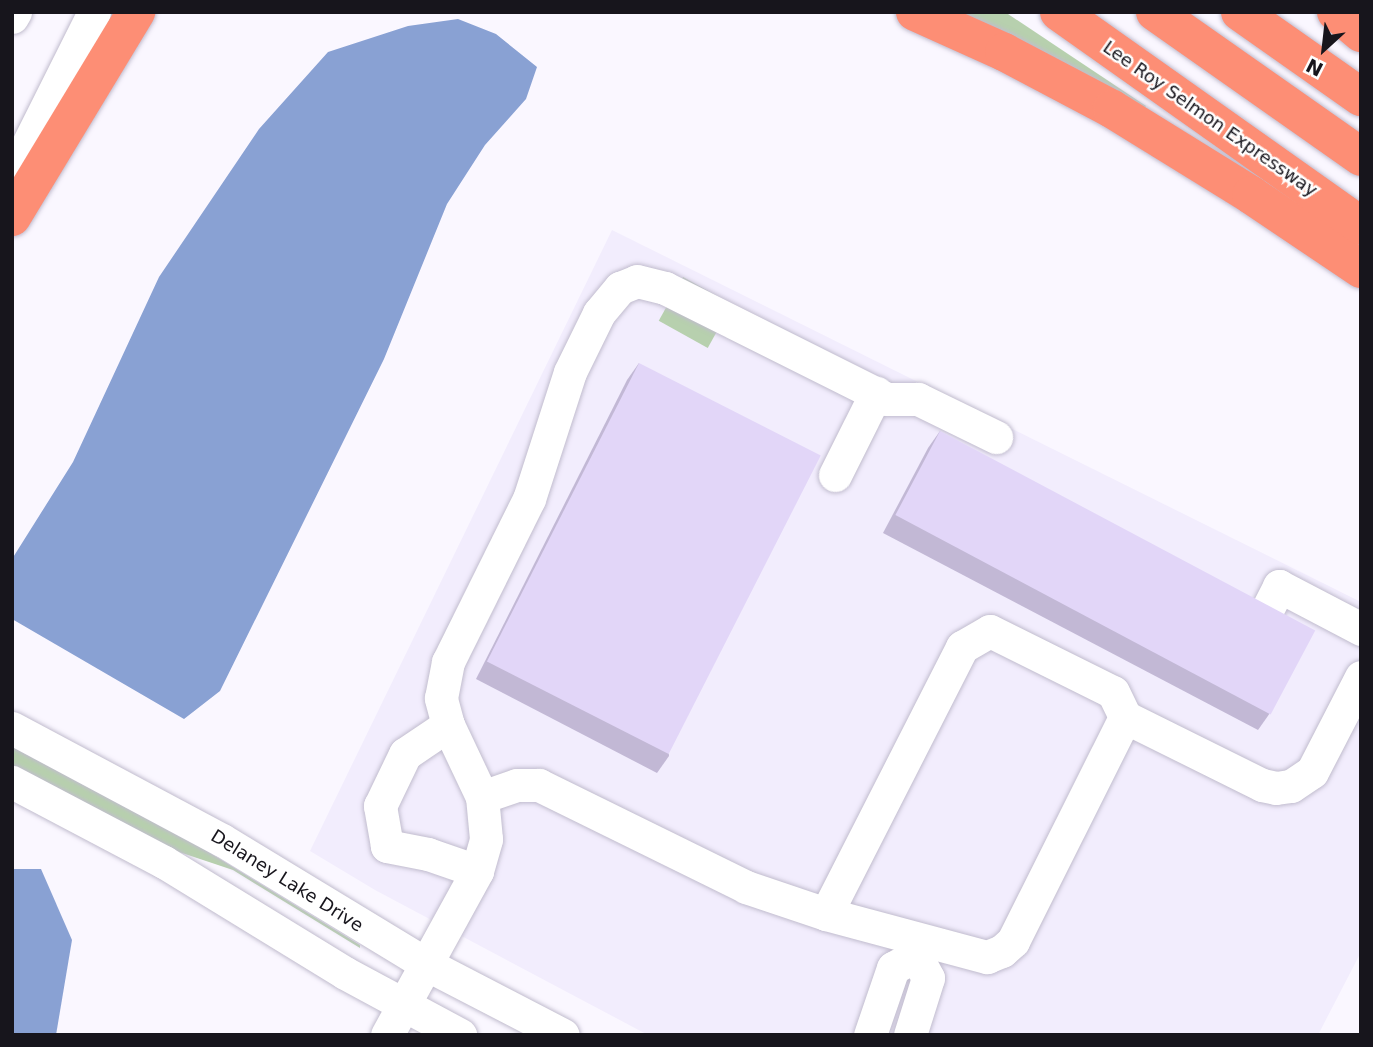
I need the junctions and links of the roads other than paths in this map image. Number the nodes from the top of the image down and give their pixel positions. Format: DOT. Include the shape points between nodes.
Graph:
graph roads {
  1 [pos="15,12"];
  2 [pos="94,12"];
  3 [pos="136,12"];
  4 [pos="915,12"];
  5 [pos="1059,12"];
  6 [pos="1155,12"];
  7 [pos="1240,12"];
  8 [pos="1336,12"];
  9 [pos="12,17"];
  10 [pos="1361,33"];
  11 [pos="1361,97"];
  12 [pos="1361,157"];
  13 [pos="12,176"];
  14 [pos="12,217"];
  15 [pos="1361,226"];
  16 [pos="1361,269"];
  17 [pos="876,393"];
  18 [pos="996,437"];
  19 [pos="835,475"];
  20 [pos="1267,610"];
  21 [pos="1361,629"];
  22 [pos="1361,677"];
  23 [pos="1125,717"];
  24 [pos="448,725"];
  25 [pos="12,728"];
  26 [pos="12,782"];
  27 [pos="482,797"];
  28 [pos="477,872"];
  29 [pos="826,914"];
  30 [pos="918,948"];
  31 [pos="426,964"];
  32 [pos="402,1003"];
  33 [pos="387,1035"];
  34 [pos="460,1035"];
  35 [pos="563,1035"];
  36 [pos="870,1035"];
  37 [pos="910,1035"];
  1 -- 9 [label="street"];
  2 -- 13 [label="street"];
  3 -- 14 [label="highway"];
  4 -- 16 [label="highway" via="1112,109"];
  5 -- 15 [label="highway, Lee Roy Selmon Expressway"];
  6 -- 12 [label="highway"];
  7 -- 11 [label="highway"];
  8 -- 10 [label="highway"];
  17 -- 18 [label="street" via="887,399 918,399"];
  17 -- 19 [label="street"];
  17 -- 24 [label="street" via="682,295 637,281 620,288 599,313 570,372 529,499 447,662 442,698"];
  20 -- 21 [label="street" via="1279,586"];
  22 -- 23 [label="street" via="1312,772 1291,786 1262,785"];
  23 -- 29 [label="street" via="1113,692 990,631 962,647"];
  23 -- 30 [label="street" via="1013,941 987,957"];
  24 -- 27 [label="street"];
  24 -- 28 [label="street" via="405,754 380,806 387,846 428,854"];
  25 -- 31 [label="street, Delaney Lake Drive" via="222,840"];
  26 -- 32 [label="street" via="164,862"];
  27 -- 28 [label="street" via="486,839"];
  27 -- 29 [label="street" via="517,785 539,785 746,887"];
  28 -- 31 [label="street"];
  29 -- 30 [label="street"];
  30 -- 36 [label="street" via="893,968"];
  30 -- 37 [label="street" via="928,978"];
  31 -- 32 [label="street"];
  31 -- 35 [label="street, Delaney Lake Drive"];
  32 -- 33 [label="street"];
  32 -- 34 [label="street"];
}
